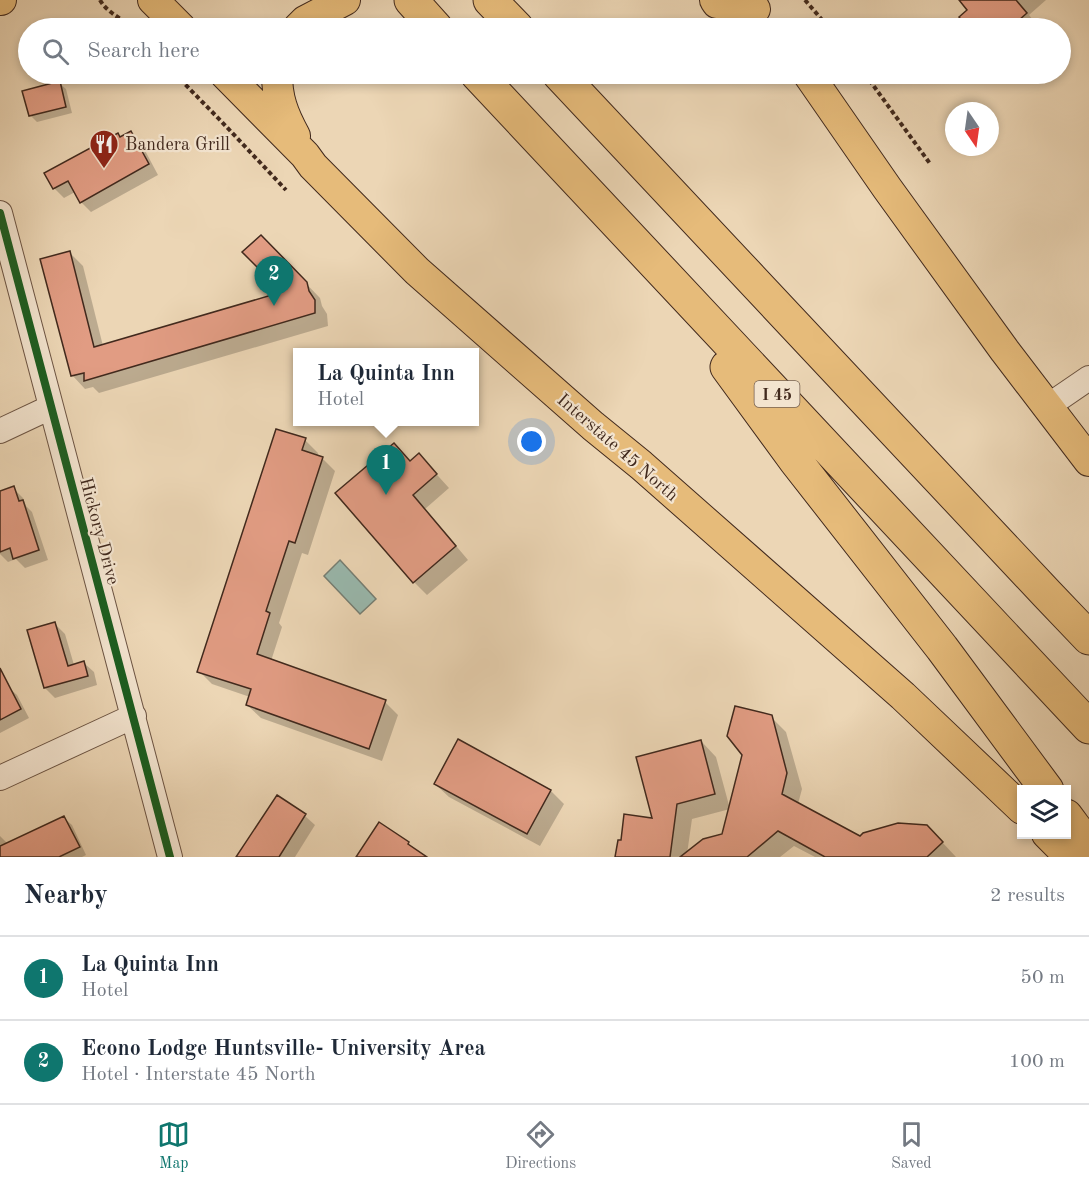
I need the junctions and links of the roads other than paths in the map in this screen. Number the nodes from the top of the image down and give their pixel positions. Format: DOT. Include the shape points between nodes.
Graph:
graph roads {
  1 [pos="153,0"];
  2 [pos="345,0"];
  3 [pos="411,0"];
  4 [pos="490,0"];
  5 [pos="715,0"];
  6 [pos="758,12"];
  7 [pos="171,18"];
  8 [pos="314,18"];
  9 [pos="427,18"];
  10 [pos="507,18"];
  11 [pos="235,84"];
  12 [pos="277,84"];
  13 [pos="486,84"];
  14 [pos="568,84"];
  15 [pos="815,84"];
  16 [pos="513,113"];
  17 [pos="305,155"];
  18 [pos="0,213"];
  19 [pos="4,249"];
  20 [pos="1089,378"];
  21 [pos="1047,406"];
  22 [pos="51,407"];
  23 [pos="0,431"];
  24 [pos="1089,461"];
  25 [pos="1089,636"];
  26 [pos="134,716"];
  27 [pos="1089,727"];
  28 [pos="0,778"];
  29 [pos="1044,785"];
  30 [pos="1017,804"];
  31 [pos="1071,823"];
  32 [pos="1052,839"];
  33 [pos="1089,847"];
  34 [pos="170,857"];
  35 [pos="1070,857"];
  1 -- 7 [label="main road"];
  2 -- 8 [label="main road"];
  3 -- 9 [label="highway"];
  4 -- 10 [label="highway"];
  5 -- 6 [label="main road"];
  11 -- 17 [label="main road, Interstate 45 North"];
  12 -- 17 [label="main road" via="284,115"];
  13 -- 16 [label="highway, I 45"];
  14 -- 25 [label="highway"];
  15 -- 21 [label="main road"];
  16 -- 27 [label="highway, I 45"];
  16 -- 29 [label="highway" via="702,332"];
  17 -- 30 [label="main road, Interstate 45 North" via="417,271 903,696"];
  18 -- 19 [label="street, Hickory Drive"];
  19 -- 22 [label="street, Hickory Drive"];
  20 -- 21 [label="street"];
  21 -- 24 [label="main road"];
  22 -- 23 [label="street"];
  22 -- 26 [label="street, Hickory Drive"];
  26 -- 28 [label="street"];
  26 -- 34 [label="street, Hickory Drive"];
  31 -- 33 [label="highway"];
  32 -- 35 [label="main road"];
}
